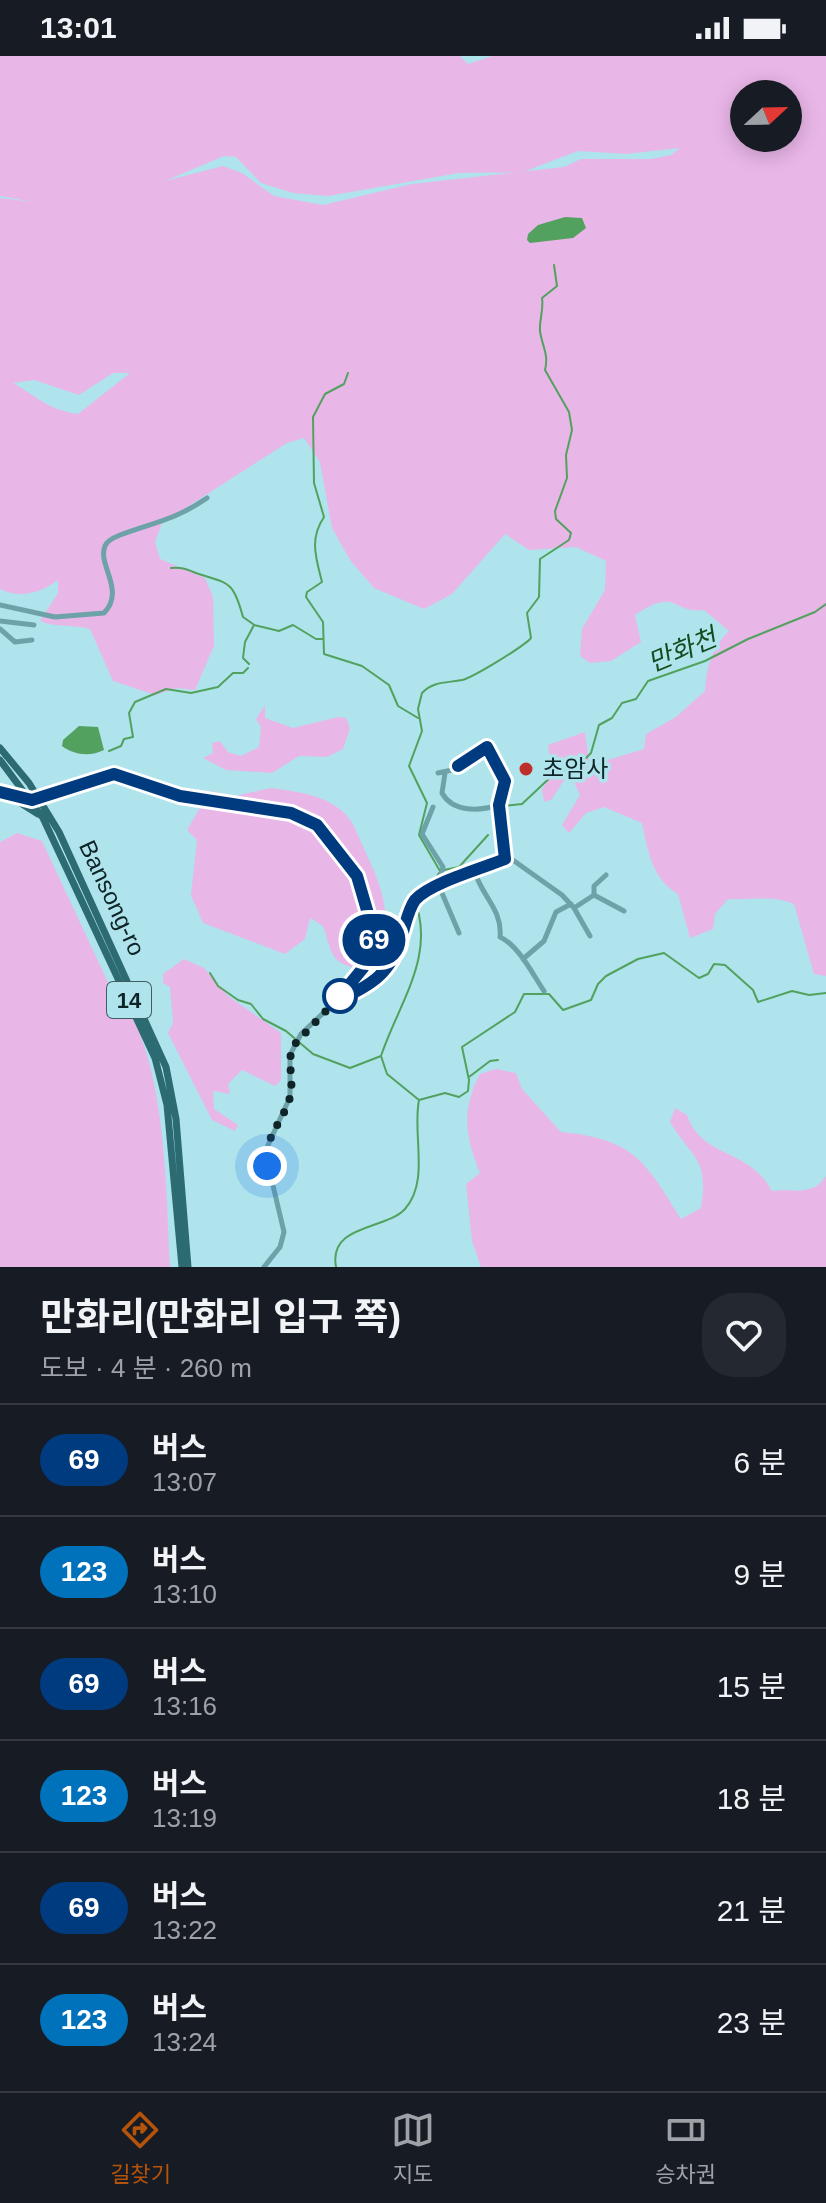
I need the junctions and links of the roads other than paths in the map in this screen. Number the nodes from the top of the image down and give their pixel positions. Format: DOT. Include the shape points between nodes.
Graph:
graph roads {
  1 [pos="207,498"];
  2 [pos="0,605"];
  3 [pos="0,621"];
  4 [pos="34,625"];
  5 [pos="0,629"];
  6 [pos="32,640"];
  7 [pos="0,748"];
  8 [pos="0,760"];
  9 [pos="18,781"];
  10 [pos="2,792"];
  11 [pos="36,800"];
  12 [pos="499,805"];
  13 [pos="433,807"];
  14 [pos="43,818"];
  15 [pos="505,859"];
  16 [pos="475,872"];
  17 [pos="606,875"];
  18 [pos="439,886"];
  19 [pos="594,895"];
  20 [pos="573,906"];
  21 [pos="624,911"];
  22 [pos="459,933"];
  23 [pos="590,936"];
  24 [pos="523,959"];
  25 [pos="347,988"];
  26 [pos="544,991"];
  27 [pos="352,994"];
  28 [pos="336,1001"];
  29 [pos="182,1267"];
  30 [pos="188,1267"];
  31 [pos="264,1267"];
  1 -- 2 [label="street" via="165,523 107,543 112,585 104,613 63,618"];
  3 -- 4 [label="street"];
  5 -- 6 [label="street" via="15,642"];
  7 -- 11 [label="main road, Bansong-ro / 14"];
  8 -- 9 [label="main road, Bansong-ro / 14"];
  9 -- 10 [label="main road" via="14,789"];
  9 -- 11 [label="main road, Bansong-ro / 14"];
  10 -- 11 [label="street"];
  10 -- 14 [label="main road"];
  11 -- 14 [label="main road, Bansong-ro / 14"];
  11 -- 25 [label="street" via="114,774 180,796 291,813 317,825 357,876 374,934 373,949"];
  11 -- 30 [label="main road, Bansong-ro / 14" via="70,856 166,1067 176,1119"];
  12 -- 12 [label="street" via="503,772 487,747 442,773 442,793 450,803 476,810"];
  12 -- 15 [label="street"];
  13 -- 18 [label="street" via="422,834 443,871"];
  14 -- 29 [label="main road, Bansong-ro / 14" via="160,1075"];
  15 -- 16 [label="street"];
  15 -- 20 [label="street" via="516,861"];
  16 -- 18 [label="street"];
  16 -- 24 [label="street" via="496,909 500,937 517,947"];
  17 -- 19 [label="street" via="594,886"];
  18 -- 22 [label="street"];
  18 -- 27 [label="street" via="415,901 390,966 377,982"];
  19 -- 20 [label="street"];
  19 -- 21 [label="street"];
  20 -- 23 [label="street"];
  20 -- 24 [label="street" via="556,912 544,941"];
  24 -- 26 [label="street"];
  25 -- 27 [label="street"];
  25 -- 28 [label="street"];
  27 -- 28 [label="street"];
  28 -- 31 [label="street" via="296,1041 290,1055 290,1097 265,1152 284,1238"];
}
